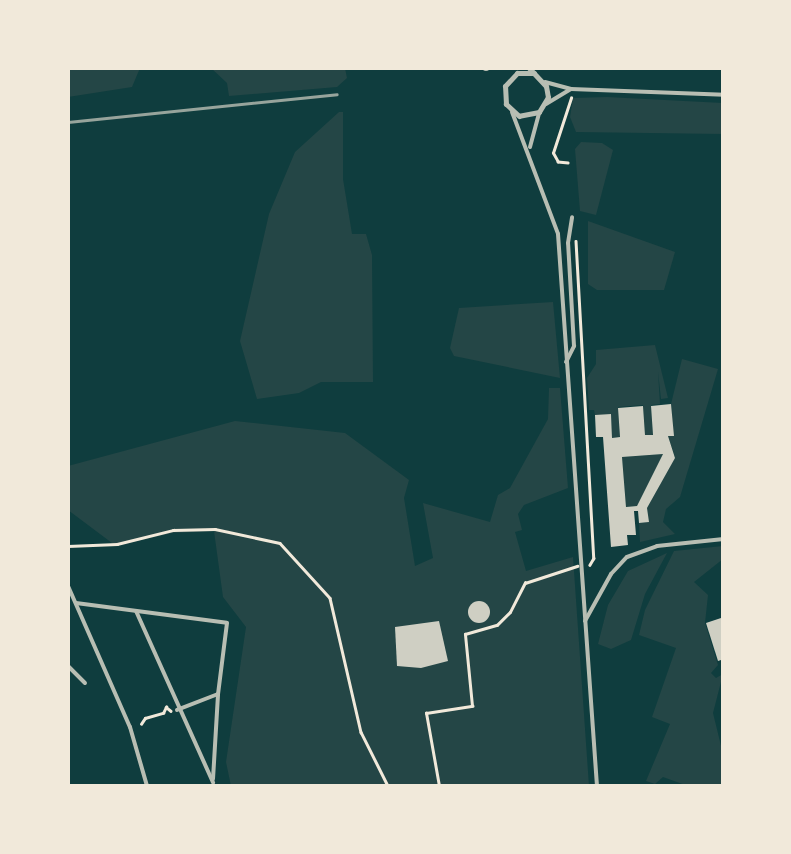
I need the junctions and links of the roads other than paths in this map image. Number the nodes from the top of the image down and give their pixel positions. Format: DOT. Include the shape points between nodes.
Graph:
graph roads {
  1 [pos="512,68"];
  2 [pos="532,70"];
  3 [pos="512,76"];
  4 [pos="544,81"];
  5 [pos="571,90"];
  6 [pos="724,95"];
  7 [pos="546,104"];
  8 [pos="512,112"];
  9 [pos="540,112"];
  10 [pos="530,151"];
  11 [pos="572,217"];
  12 [pos="570,224"];
  13 [pos="556,225"];
  14 [pos="568,234"];
  15 [pos="558,236"];
  16 [pos="566,362"];
  17 [pos="724,539"];
  18 [pos="68,586"];
  19 [pos="76,603"];
  20 [pos="136,611"];
  21 [pos="585,621"];
  22 [pos="68,666"];
  23 [pos="85,683"];
  24 [pos="218,694"];
  25 [pos="175,711"];
  26 [pos="147,786"];
  27 [pos="597,786"];
  1 -- 3 [label="street"];
  2 -- 3 [label="street"];
  2 -- 4 [label="street"];
  3 -- 8 [label="street" via="504,98"];
  4 -- 5 [label="street"];
  4 -- 7 [label="street"];
  5 -- 6 [label="street"];
  5 -- 7 [label="street"];
  7 -- 9 [label="street"];
  8 -- 9 [label="street"];
  8 -- 10 [label="street"];
  9 -- 10 [label="street"];
  10 -- 13 [label="street"];
  11 -- 12 [label="street"];
  12 -- 13 [label="street"];
  12 -- 14 [label="street"];
  13 -- 15 [label="street"];
  14 -- 15 [label="street"];
  14 -- 16 [label="street" via="574,346"];
  15 -- 16 [label="street"];
  16 -- 21 [label="street"];
  17 -- 21 [label="street" via="657,546 628,557"];
  18 -- 19 [label="street"];
  19 -- 20 [label="street"];
  19 -- 26 [label="street" via="130,727"];
  20 -- 24 [label="street" via="227,623"];
  20 -- 25 [label="street"];
  21 -- 27 [label="street"];
  22 -- 23 [label="street"];
  24 -- 25 [label="street"];
  24 -- 25 [label="street" via="213,782"];
}
